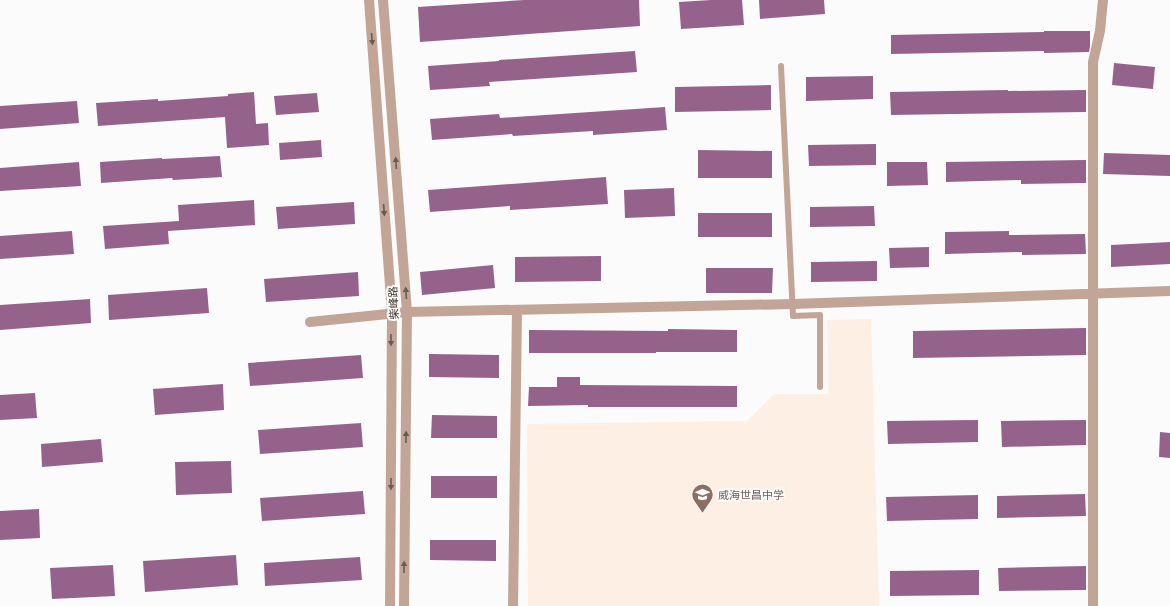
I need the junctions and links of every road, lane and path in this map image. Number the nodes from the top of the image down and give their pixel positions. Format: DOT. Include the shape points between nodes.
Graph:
graph roads {
  1 [pos="369,0"];
  2 [pos="383,0"];
  3 [pos="1103,0"];
  4 [pos="781,66"];
  5 [pos="1170,291"];
  6 [pos="1093,293"];
  7 [pos="793,304"];
  8 [pos="518,310"];
  9 [pos="407,312"];
  10 [pos="392,313"];
  11 [pos="310,322"];
  12 [pos="820,387"];
  13 [pos="390,606"];
  14 [pos="404,606"];
  15 [pos="513,606"];
  16 [pos="1093,606"];
  1 -- 10 [label="street, 柴峰路, one-way"];
  9 -- 2 [label="street, 柴峰路, one-way"];
  3 -- 6 [label="street" via="1093,62"];
  4 -- 7 [label="lane"];
  5 -- 6 [label="street"];
  6 -- 7 [label="street"];
  6 -- 16 [label="street"];
  7 -- 8 [label="street"];
  7 -- 12 [label="lane" via="793,316 820,315"];
  8 -- 9 [label="street"];
  8 -- 15 [label="street"];
  9 -- 10 [label="street"];
  14 -- 9 [label="street, 柴峰路, one-way"];
  10 -- 11 [label="street"];
  10 -- 13 [label="street, 柴峰路, one-way"];
}
